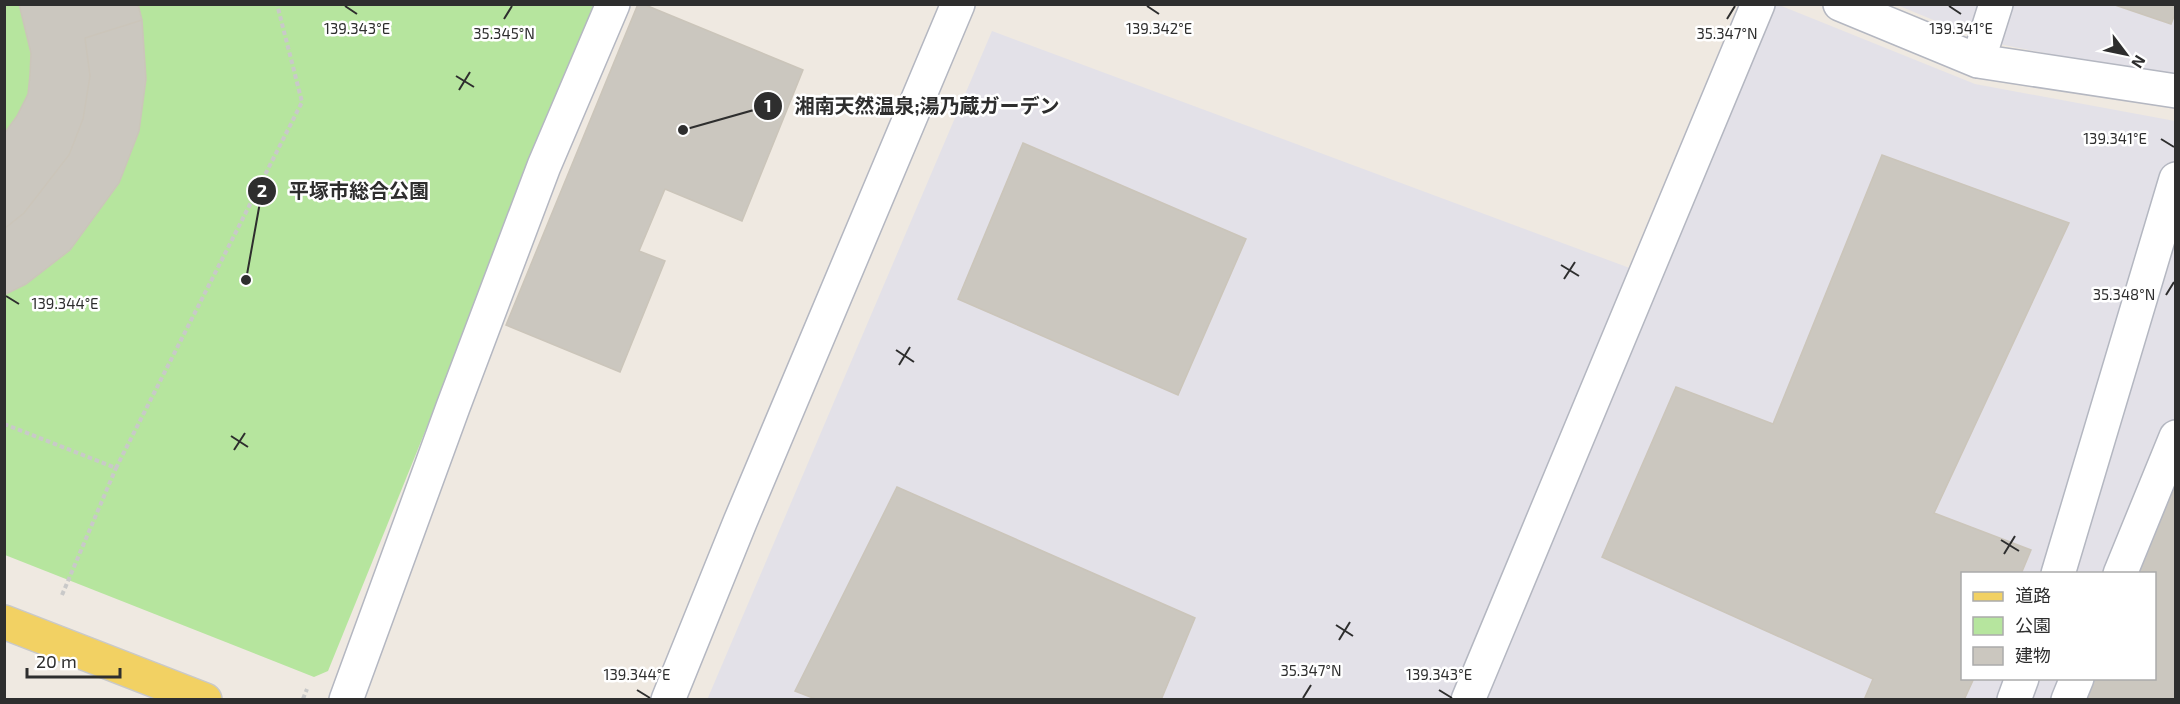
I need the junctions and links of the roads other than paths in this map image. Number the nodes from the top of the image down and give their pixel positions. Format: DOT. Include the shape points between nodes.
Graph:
graph roads {
  1 [pos="613,4"];
  2 [pos="958,4"];
  3 [pos="1758,4"];
  4 [pos="1840,4"];
  5 [pos="1996,4"];
  6 [pos="1978,61"];
  7 [pos="2175,91"];
  8 [pos="2175,179"];
  9 [pos="2175,437"];
  10 [pos="2058,572"];
  11 [pos="2120,572"];
  12 [pos="4,622"];
  13 [pos="2021,680"];
  14 [pos="2076,680"];
  15 [pos="205,699"];
  16 [pos="346,699"];
  17 [pos="668,699"];
  18 [pos="1468,699"];
  19 [pos="2014,699"];
  20 [pos="2068,699"];
  1 -- 16 [label="street" via="544,166"];
  2 -- 17 [label="street"];
  3 -- 18 [label="street"];
  4 -- 6 [label="street"];
  5 -- 6 [label="street"];
  6 -- 7 [label="street"];
  8 -- 10 [label="street"];
  9 -- 11 [label="street"];
  12 -- 15 [label="main road"];
  13 -- 19 [label="street"];
  14 -- 20 [label="street"];
}
